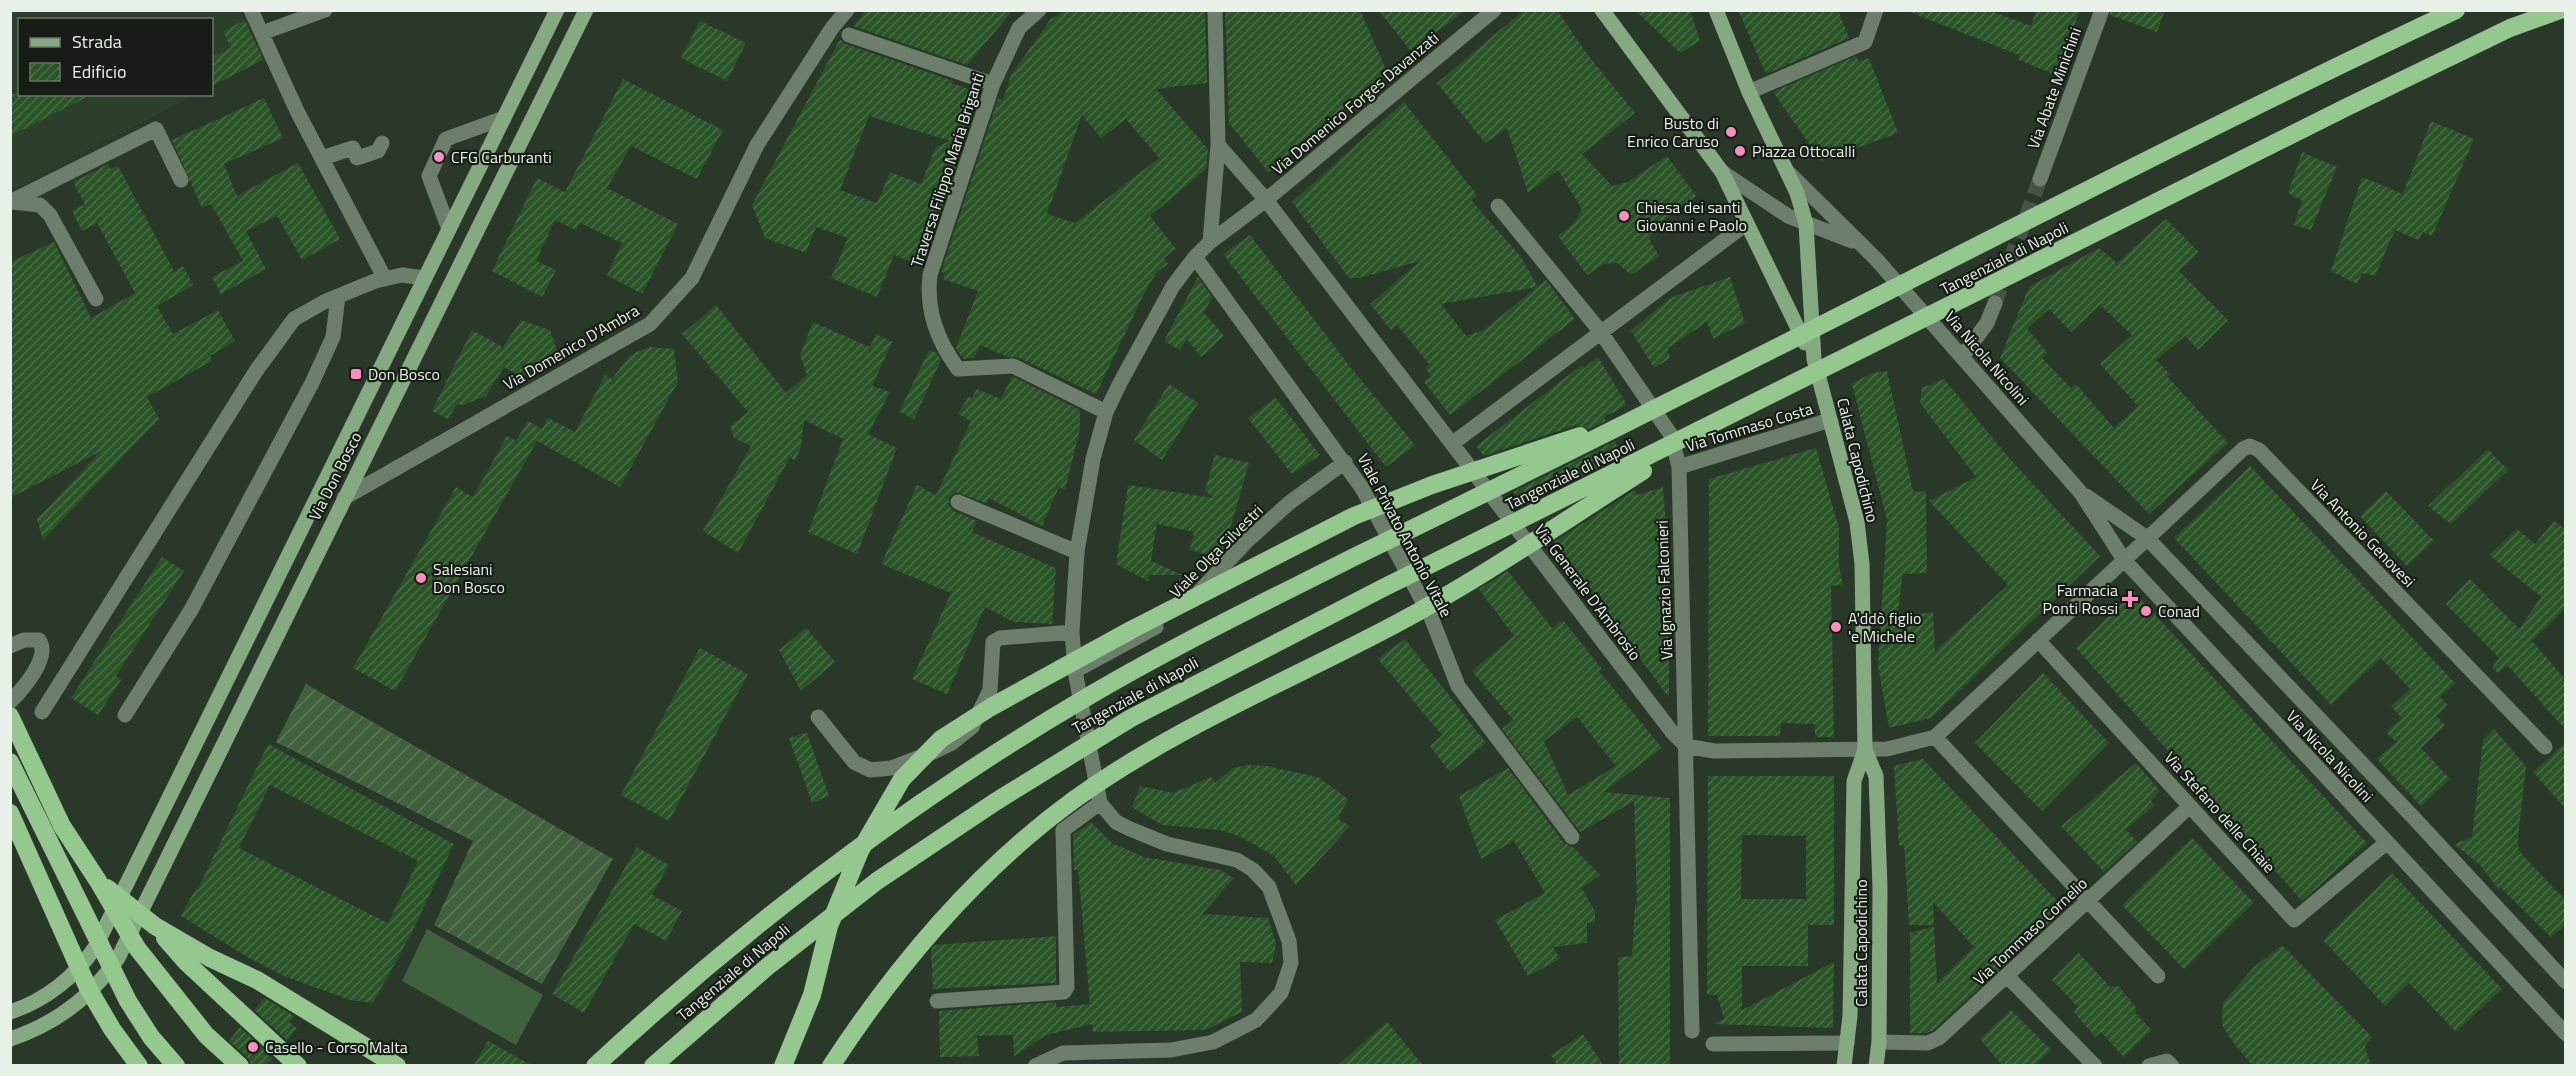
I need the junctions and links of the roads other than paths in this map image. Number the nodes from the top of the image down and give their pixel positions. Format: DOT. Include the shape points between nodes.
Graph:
graph roads {
  1 [pos="250,10"];
  2 [pos="326,10"];
  3 [pos="557,10"];
  4 [pos="586,10"];
  5 [pos="847,10"];
  6 [pos="1039,10"];
  7 [pos="1215,10"];
  8 [pos="1494,10"];
  9 [pos="1602,10"];
  10 [pos="1716,10"];
  11 [pos="1876,10"];
  12 [pos="2102,10"];
  13 [pos="2456,10"];
  14 [pos="2560,10"];
  15 [pos="262,33"];
  16 [pos="849,35"];
  17 [pos="993,84"];
  18 [pos="1749,92"];
  19 [pos="504,118"];
  20 [pos="382,143"];
  21 [pos="1218,145"];
  22 [pos="322,158"];
  23 [pos="1722,172"];
  24 [pos="1788,172"];
  25 [pos="2040,178"];
  26 [pos="181,180"];
  27 [pos="1266,200"];
  28 [pos="10,202"];
  29 [pos="1498,207"];
  30 [pos="1746,224"];
  31 [pos="1806,224"];
  32 [pos="449,229"];
  33 [pos="1210,242"];
  34 [pos="1865,248"];
  35 [pos="1195,257"];
  36 [pos="425,278"];
  37 [pos="385,279"];
  38 [pos="449,290"];
  39 [pos="338,296"];
  40 [pos="96,299"];
  41 [pos="1995,303"];
  42 [pos="1600,331"];
  43 [pos="1962,357"];
  44 [pos="1814,359"];
  45 [pos="1107,412"];
  46 [pos="1639,417"];
  47 [pos="1728,418"];
  48 [pos="1830,420"];
  49 [pos="1453,444"];
  50 [pos="1345,462"];
  51 [pos="1679,467"];
  52 [pos="2081,493"];
  53 [pos="344,498"];
  54 [pos="958,502"];
  55 [pos="2147,538"];
  56 [pos="1077,552"];
  57 [pos="2124,560"];
  58 [pos="1072,632"];
  59 [pos="2038,640"];
  60 [pos="10,646"];
  61 [pos="1075,671"];
  62 [pos="10,702"];
  63 [pos="42,712"];
  64 [pos="124,715"];
  65 [pos="10,716"];
  66 [pos="818,717"];
  67 [pos="1935,736"];
  68 [pos="1686,746"];
  69 [pos="2545,747"];
  70 [pos="1865,750"];
  71 [pos="10,762"];
  72 [pos="1100,803"];
  73 [pos="2190,806"];
  74 [pos="10,813"];
  75 [pos="1572,837"];
  76 [pos="2386,843"];
  77 [pos="98,881"];
  78 [pos="2089,902"];
  79 [pos="155,926"];
  80 [pos="2158,976"];
  81 [pos="2008,977"];
  82 [pos="2565,982"];
  83 [pos="938,1001"];
  84 [pos="10,1012"];
  85 [pos="1692,1031"];
  86 [pos="2565,1034"];
  87 [pos="10,1039"];
  88 [pos="1879,1042"];
  89 [pos="1847,1043"];
  90 [pos="1713,1044"];
  91 [pos="139,1065"];
  92 [pos="176,1065"];
  93 [pos="240,1065"];
  94 [pos="298,1065"];
  95 [pos="397,1065"];
  96 [pos="596,1065"];
  97 [pos="652,1065"];
  98 [pos="783,1065"];
  99 [pos="831,1065"];
  100 [pos="1035,1065"];
  101 [pos="1844,1065"];
  102 [pos="1876,1065"];
  103 [pos="2094,1065"];
  104 [pos="2149,1065"];
  105 [pos="2172,1065"];
  1 -- 15 [label="street"];
  2 -- 15 [label="street"];
  3 -- 19 [label="main road, Via Don Bosco"];
  4 -- 38 [label="main road, Via Don Bosco"];
  5 -- 53 [label="street, Via Domenico D'Ambra" via="757,145 692,278 650,324"];
  6 -- 17 [label="street, Traversa Filippo Maria Briganti" via="1019,27"];
  7 -- 21 [label="street"];
  8 -- 27 [label="street, Via Domenico Forges Davanzati"];
  9 -- 23 [label="main road, Calata Capodichino"];
  10 -- 18 [label="main road, Calata Capodichino"];
  11 -- 18 [label="street" via="1865,42"];
  12 -- 25 [label="street, Via Abate Minichini"];
  13 -- 46 [label="highway, Tangenziale di Napoli"];
  14 -- 47 [label="highway, Tangenziale di Napoli" via="2510,28 2347,107"];
  15 -- 22 [label="street"];
  16 -- 17 [label="street"];
  17 -- 45 [label="street, Traversa Filippo Maria Briganti" via="930,275 928,292 939,343 958,369 1013,366"];
  18 -- 24 [label="main road, Calata Capodichino"];
  19 -- 32 [label="main road, Via Don Bosco"];
  19 -- 32 [label="street" via="446,139 429,176"];
  20 -- 22 [label="street" via="378,150 357,158 353,148"];
  21 -- 27 [label="street, Via Generale D'Ambrosio"];
  21 -- 33 [label="street"];
  22 -- 37 [label="street"];
  23 -- 30 [label="main road, Calata Capodichino"];
  23 -- 31 [label="street, Via Nicola Nicolini" via="1769,205"];
  24 -- 31 [label="main road, Calata Capodichino"];
  24 -- 34 [label="street, Via Nicola Nicolini"];
  26 -- 28 [label="street" via="156,129"];
  27 -- 33 [label="street, Via Domenico Forges Davanzati"];
  27 -- 49 [label="street, Via Generale D'Ambrosio"];
  28 -- 40 [label="street" via="40,205 50,215"];
  29 -- 42 [label="street, Via Ignazio Falconieri"];
  30 -- 42 [label="street"];
  30 -- 44 [label="main road, Calata Capodichino"];
  31 -- 34 [label="street, Via Nicola Nicolini"];
  31 -- 44 [label="main road, Calata Capodichino"];
  32 -- 36 [label="main road, Via Don Bosco"];
  33 -- 35 [label="street, Via Domenico Forges Davanzati"];
  34 -- 43 [label="street, Via Nicola Nicolini"];
  35 -- 45 [label="street, Via Domenico Forges Davanzati" via="1173,286"];
  35 -- 50 [label="street, Viale Privato Antonio Vitale"];
  36 -- 37 [label="street" via="402,275"];
  36 -- 38 [label="main road"];
  36 -- 84 [label="main road, Via Don Bosco" via="96,946 85,963 65,980 44,996"];
  37 -- 39 [label="street"];
  38 -- 53 [label="main road, Via Don Bosco"];
  39 -- 63 [label="street" via="294,320 256,372"];
  39 -- 64 [label="street" via="333,337 312,383 192,610"];
  41 -- 43 [label="street" via="1987,323"];
  42 -- 49 [label="street"];
  42 -- 51 [label="street, Via Ignazio Falconieri" via="1671,435"];
  43 -- 52 [label="street, Via Nicola Nicolini"];
  44 -- 48 [label="main road, Calata Capodichino"];
  45 -- 56 [label="street, Via Domenico Forges Davanzati" via="1092,459"];
  46 -- 96 [label="highway, Tangenziale di Napoli" via="1252,608 1005,747 910,810 789,899 660,1005"];
  46 -- 98 [label="highway" via="1432,485 1354,516 1131,630 941,739 902,779 860,851 833,916 812,995"];
  47 -- 97 [label="highway, Tangenziale di Napoli" via="1219,670 1078,749 878,881"];
  47 -- 99 [label="highway" via="1443,597 1200,723 1075,799 1027,838 944,918 879,996"];
  48 -- 51 [label="street, Via Tommaso Costa"];
  48 -- 70 [label="main road, Calata Capodichino" via="1857,522 1861,554"];
  49 -- 68 [label="street, Via Generale D'Ambrosio"];
  50 -- 61 [label="street, Viale Olga Silvestri" via="1289,503 1179,614"];
  50 -- 75 [label="street, Viale Privato Antonio Vitale" via="1431,616 1458,686"];
  51 -- 68 [label="street, Via Ignazio Falconieri"];
  52 -- 55 [label="street, Via Nicola Nicolini"];
  52 -- 57 [label="street, Via Nicola Nicolini"];
  53 -- 87 [label="main road, Via Don Bosco" via="118,958 101,983 59,1017"];
  54 -- 56 [label="street"];
  55 -- 57 [label="street"];
  55 -- 69 [label="street, Via Antonio Genovesi" via="2243,448 2259,450"];
  55 -- 82 [label="street, Via Nicola Nicolini"];
  56 -- 58 [label="street, Via Domenico Forges Davanzati"];
  57 -- 59 [label="street"];
  57 -- 76 [label="street, Via Nicola Nicolini"];
  58 -- 61 [label="street, Via Domenico Forges Davanzati"];
  58 -- 66 [label="street" via="1000,638 993,642 990,690 972,727 952,743 891,768 870,770 854,762"];
  59 -- 67 [label="street"];
  59 -- 73 [label="street, Via Stefano delle Chiaie"];
  60 -- 62 [label="street" via="33,639 44,646 22,690"];
  61 -- 72 [label="street, Via Domenico Forges Davanzati"];
  65 -- 77 [label="highway" via="62,826"];
  67 -- 70 [label="street"];
  67 -- 78 [label="street"];
  68 -- 70 [label="street" via="1714,751"];
  68 -- 85 [label="street, Via Ignazio Falconieri"];
  70 -- 88 [label="main road, Calata Capodichino" via="1876,776"];
  70 -- 89 [label="main road, Calata Capodichino" via="1854,781"];
  71 -- 92 [label="highway" via="128,1001 151,1037"];
  72 -- 83 [label="street" via="1063,830 1068,987 1064,992"];
  72 -- 100 [label="street" via="1116,822 1146,837 1237,860 1253,870 1269,887 1278,907 1286,928 1291,963 1281,993 1270,1007 1235,1033 1171,1050 1064,1053"];
  73 -- 76 [label="street, Via Stefano delle Chiaie" via="2294,920"];
  73 -- 78 [label="street, Via Tommaso Cornelio"];
  74 -- 91 [label="highway" via="88,988"];
  76 -- 86 [label="street, Via Nicola Nicolini"];
  77 -- 79 [label="highway"];
  77 -- 93 [label="highway" via="137,948 179,1004"];
  78 -- 80 [label="street"];
  78 -- 81 [label="street, Via Tommaso Cornelio"];
  79 -- 94 [label="highway" via="187,963"];
  79 -- 95 [label="highway" via="257,980"];
  81 -- 88 [label="street, Via Tommaso Cornelio" via="1935,1041"];
  81 -- 103 [label="street"];
  88 -- 102 [label="main road, Calata Capodichino"];
  89 -- 90 [label="street"];
  89 -- 101 [label="main road, Calata Capodichino"];
  104 -- 105 [label="street" via="2167,1061"];
}
